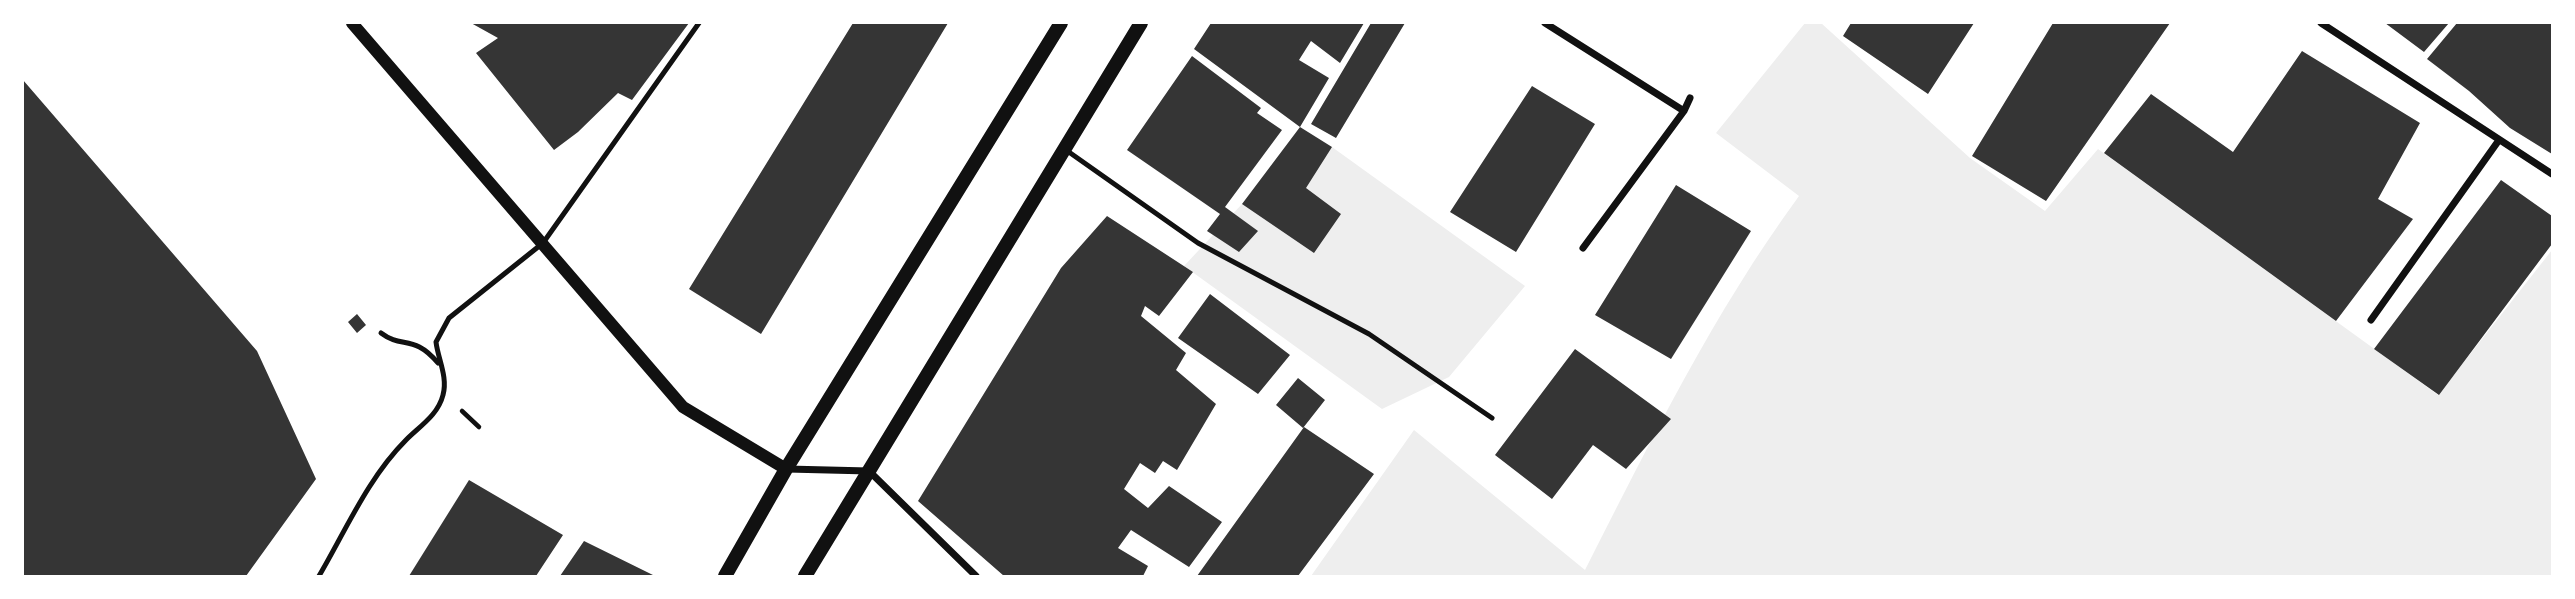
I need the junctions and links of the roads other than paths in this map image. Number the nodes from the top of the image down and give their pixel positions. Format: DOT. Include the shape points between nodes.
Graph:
graph roads {
  1 [pos="352,23"];
  2 [pos="699,23"];
  3 [pos="1061,23"];
  4 [pos="1141,23"];
  5 [pos="1545,23"];
  6 [pos="2321,23"];
  7 [pos="1690,97"];
  8 [pos="1684,111"];
  9 [pos="2499,140"];
  10 [pos="1063,149"];
  11 [pos="2552,174"];
  12 [pos="543,243"];
  13 [pos="1583,248"];
  14 [pos="2371,320"];
  15 [pos="381,333"];
  16 [pos="441,366"];
  17 [pos="1492,418"];
  18 [pos="786,469"];
  19 [pos="869,471"];
  20 [pos="319,576"];
  21 [pos="724,576"];
  22 [pos="805,576"];
  23 [pos="976,576"];
  1 -- 12 [label="street"];
  2 -- 12 [label="lane"];
  3 -- 18 [label="main road"];
  4 -- 10 [label="main road"];
  5 -- 8 [label="street"];
  6 -- 9 [label="street"];
  7 -- 8 [label="street"];
  8 -- 13 [label="street"];
  9 -- 11 [label="street"];
  9 -- 14 [label="street"];
  10 -- 17 [label="lane" via="1198,243 1369,334"];
  10 -- 19 [label="main road"];
  12 -- 16 [label="lane" via="449,318 436,342"];
  12 -- 18 [label="street" via="683,407"];
  15 -- 16 [label="lane" via="425,348"];
  16 -- 20 [label="lane" via="444,393 439,405 381,468"];
  18 -- 19 [label="street"];
  18 -- 21 [label="main road"];
  19 -- 22 [label="main road"];
  19 -- 23 [label="street"];
}
